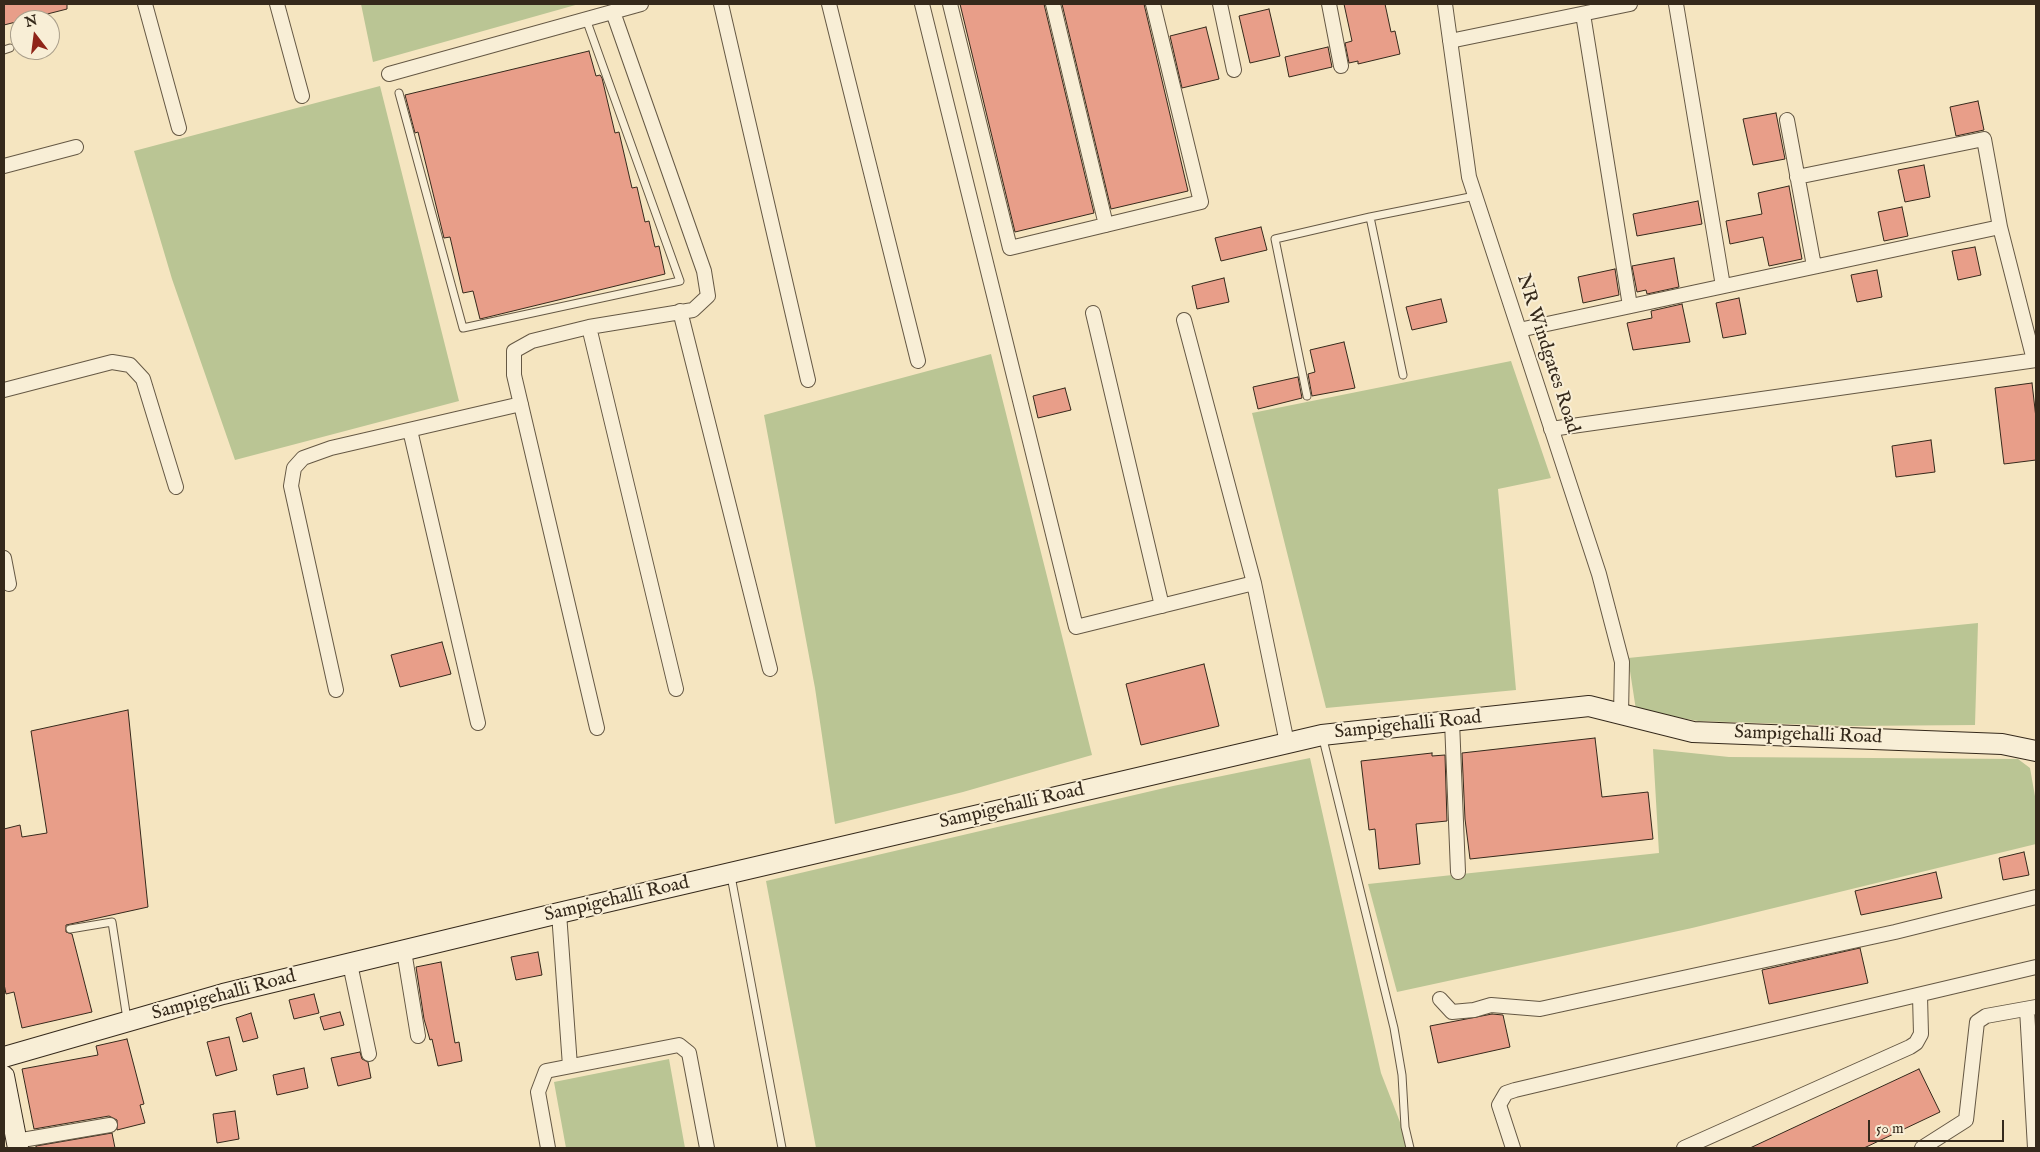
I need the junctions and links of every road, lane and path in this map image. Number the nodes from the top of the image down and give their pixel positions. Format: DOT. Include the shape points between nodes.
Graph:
graph roads {
  1 [pos="145,4"];
  2 [pos="277,4"];
  3 [pos="642,4"];
  4 [pos="721,4"];
  5 [pos="829,4"];
  6 [pos="922,4"];
  7 [pos="950,4"];
  8 [pos="1053,4"];
  9 [pos="1153,4"];
  10 [pos="1220,4"];
  11 [pos="1329,4"];
  12 [pos="1445,4"];
  13 [pos="1630,4"];
  14 [pos="1676,4"];
  15 [pos="613,12"];
  16 [pos="1583,14"];
  17 [pos="586,19"];
  18 [pos="1450,41"];
  19 [pos="1341,66"];
  20 [pos="1234,70"];
  21 [pos="389,74"];
  22 [pos="399,93"];
  23 [pos="302,96"];
  24 [pos="1786,120"];
  25 [pos="179,128"];
  26 [pos="76,147"];
  27 [pos="4,166"];
  28 [pos="1797,177"];
  29 [pos="1475,196"];
  30 [pos="1370,217"];
  31 [pos="1106,225"];
  32 [pos="2000,226"];
  33 [pos="1814,266"];
  34 [pos="1723,286"];
  35 [pos="1630,306"];
  36 [pos="680,311"];
  37 [pos="1093,314"];
  38 [pos="1184,320"];
  39 [pos="589,327"];
  40 [pos="1519,330"];
  41 [pos="2035,360"];
  42 [pos="918,362"];
  43 [pos="1404,375"];
  44 [pos="808,380"];
  45 [pos="4,390"];
  46 [pos="1307,396"];
  47 [pos="521,404"];
  48 [pos="1551,429"];
  49 [pos="410,430"];
  50 [pos="176,487"];
  51 [pos="4,558"];
  52 [pos="1254,583"];
  53 [pos="9,584"];
  54 [pos="1162,606"];
  55 [pos="770,669"];
  56 [pos="676,689"];
  57 [pos="336,690"];
  58 [pos="1621,714"];
  59 [pos="1452,721"];
  60 [pos="478,723"];
  61 [pos="597,728"];
  62 [pos="1322,735"];
  63 [pos="1286,743"];
  64 [pos="2036,751"];
  65 [pos="1458,872"];
  66 [pos="730,873"];
  67 [pos="2036,897"];
  68 [pos="559,913"];
  69 [pos="70,929"];
  70 [pos="404,951"];
  71 [pos="350,964"];
  72 [pos="2036,967"];
  73 [pos="1920,996"];
  74 [pos="1440,999"];
  75 [pos="2031,1008"];
  76 [pos="127,1022"];
  77 [pos="418,1036"];
  78 [pos="370,1054"];
  79 [pos="4,1057"];
  80 [pos="570,1066"];
  81 [pos="4,1077"];
  82 [pos="110,1125"];
  83 [pos="17,1144"];
  84 [pos="548,1148"];
  85 [pos="707,1148"];
  86 [pos="782,1148"];
  87 [pos="1410,1148"];
  88 [pos="1513,1148"];
  89 [pos="1684,1148"];
  90 [pos="1922,1148"];
  91 [pos="2035,1148"];
  1 -- 25 [label="street"];
  2 -- 23 [label="street"];
  3 -- 15 [label="street"];
  4 -- 44 [label="street"];
  5 -- 42 [label="street"];
  6 -- 54 [label="street" via="1076,628"];
  7 -- 31 [label="street" via="1010,248"];
  8 -- 31 [label="street"];
  9 -- 31 [label="street" via="1201,202"];
  10 -- 20 [label="street"];
  11 -- 19 [label="street"];
  12 -- 18 [label="street, NR Windgates Road"];
  13 -- 16 [label="street"];
  14 -- 34 [label="street"];
  15 -- 17 [label="street"];
  15 -- 36 [label="street" via="704,271 708,296 693,310"];
  16 -- 18 [label="street"];
  16 -- 35 [label="street"];
  17 -- 21 [label="street"];
  17 -- 22 [label="lane" via="680,281 463,328"];
  18 -- 29 [label="street, NR Windgates Road" via="1469,177"];
  24 -- 28 [label="street"];
  26 -- 27 [label="street"];
  28 -- 32 [label="street" via="1984,139"];
  28 -- 33 [label="street"];
  29 -- 30 [label="lane"];
  29 -- 40 [label="street, NR Windgates Road"];
  30 -- 43 [label="lane"];
  30 -- 46 [label="lane" via="1275,239"];
  32 -- 33 [label="street"];
  32 -- 41 [label="street"];
  33 -- 34 [label="street"];
  34 -- 35 [label="street"];
  35 -- 40 [label="street"];
  36 -- 39 [label="street"];
  36 -- 55 [label="street"];
  37 -- 54 [label="street"];
  38 -- 52 [label="street"];
  39 -- 47 [label="street" via="532,341 514,350 514,375"];
  39 -- 56 [label="street"];
  40 -- 48 [label="street, NR Windgates Road"];
  41 -- 48 [label="street"];
  45 -- 50 [label="street" via="112,362 130,365 143,378"];
  47 -- 49 [label="street"];
  47 -- 61 [label="street"];
  48 -- 58 [label="street, NR Windgates Road" via="1599,574 1622,662"];
  49 -- 57 [label="street" via="331,448 303,458 294,468 290,486"];
  49 -- 60 [label="street"];
  51 -- 53 [label="street"];
  52 -- 54 [label="street"];
  52 -- 63 [label="street"];
  58 -- 59 [label="street, Sampigehalli Road" via="1589,706"];
  58 -- 64 [label="street, Sampigehalli Road" via="1693,732 2002,744"];
  59 -- 62 [label="street, Sampigehalli Road"];
  59 -- 65 [label="street"];
  62 -- 63 [label="street, Sampigehalli Road"];
  62 -- 87 [label="lane" via="1394,1028"];
  63 -- 66 [label="street, Sampigehalli Road"];
  66 -- 68 [label="street, Sampigehalli Road"];
  66 -- 86 [label="lane"];
  67 -- 74 [label="street" via="1885,934 1540,1009 1491,1005 1452,1012"];
  68 -- 70 [label="street, Sampigehalli Road"];
  68 -- 80 [label="street"];
  69 -- 76 [label="lane" via="112,922"];
  70 -- 71 [label="street, Sampigehalli Road"];
  70 -- 77 [label="street"];
  71 -- 76 [label="street, Sampigehalli Road" via="223,994"];
  71 -- 78 [label="street"];
  72 -- 73 [label="street"];
  73 -- 88 [label="street" via="1506,1093 1499,1105"];
  73 -- 89 [label="street" via="1920,1034 1910,1047"];
  75 -- 90 [label="street" via="1986,1016 1977,1022 1966,1120"];
  75 -- 91 [label="street"];
  76 -- 79 [label="street, Sampigehalli Road"];
  80 -- 84 [label="street" via="546,1071 538,1092"];
  80 -- 85 [label="street" via="679,1045 689,1052"];
  81 -- 83 [label="street"];
  82 -- 83 [label="street"];
}
